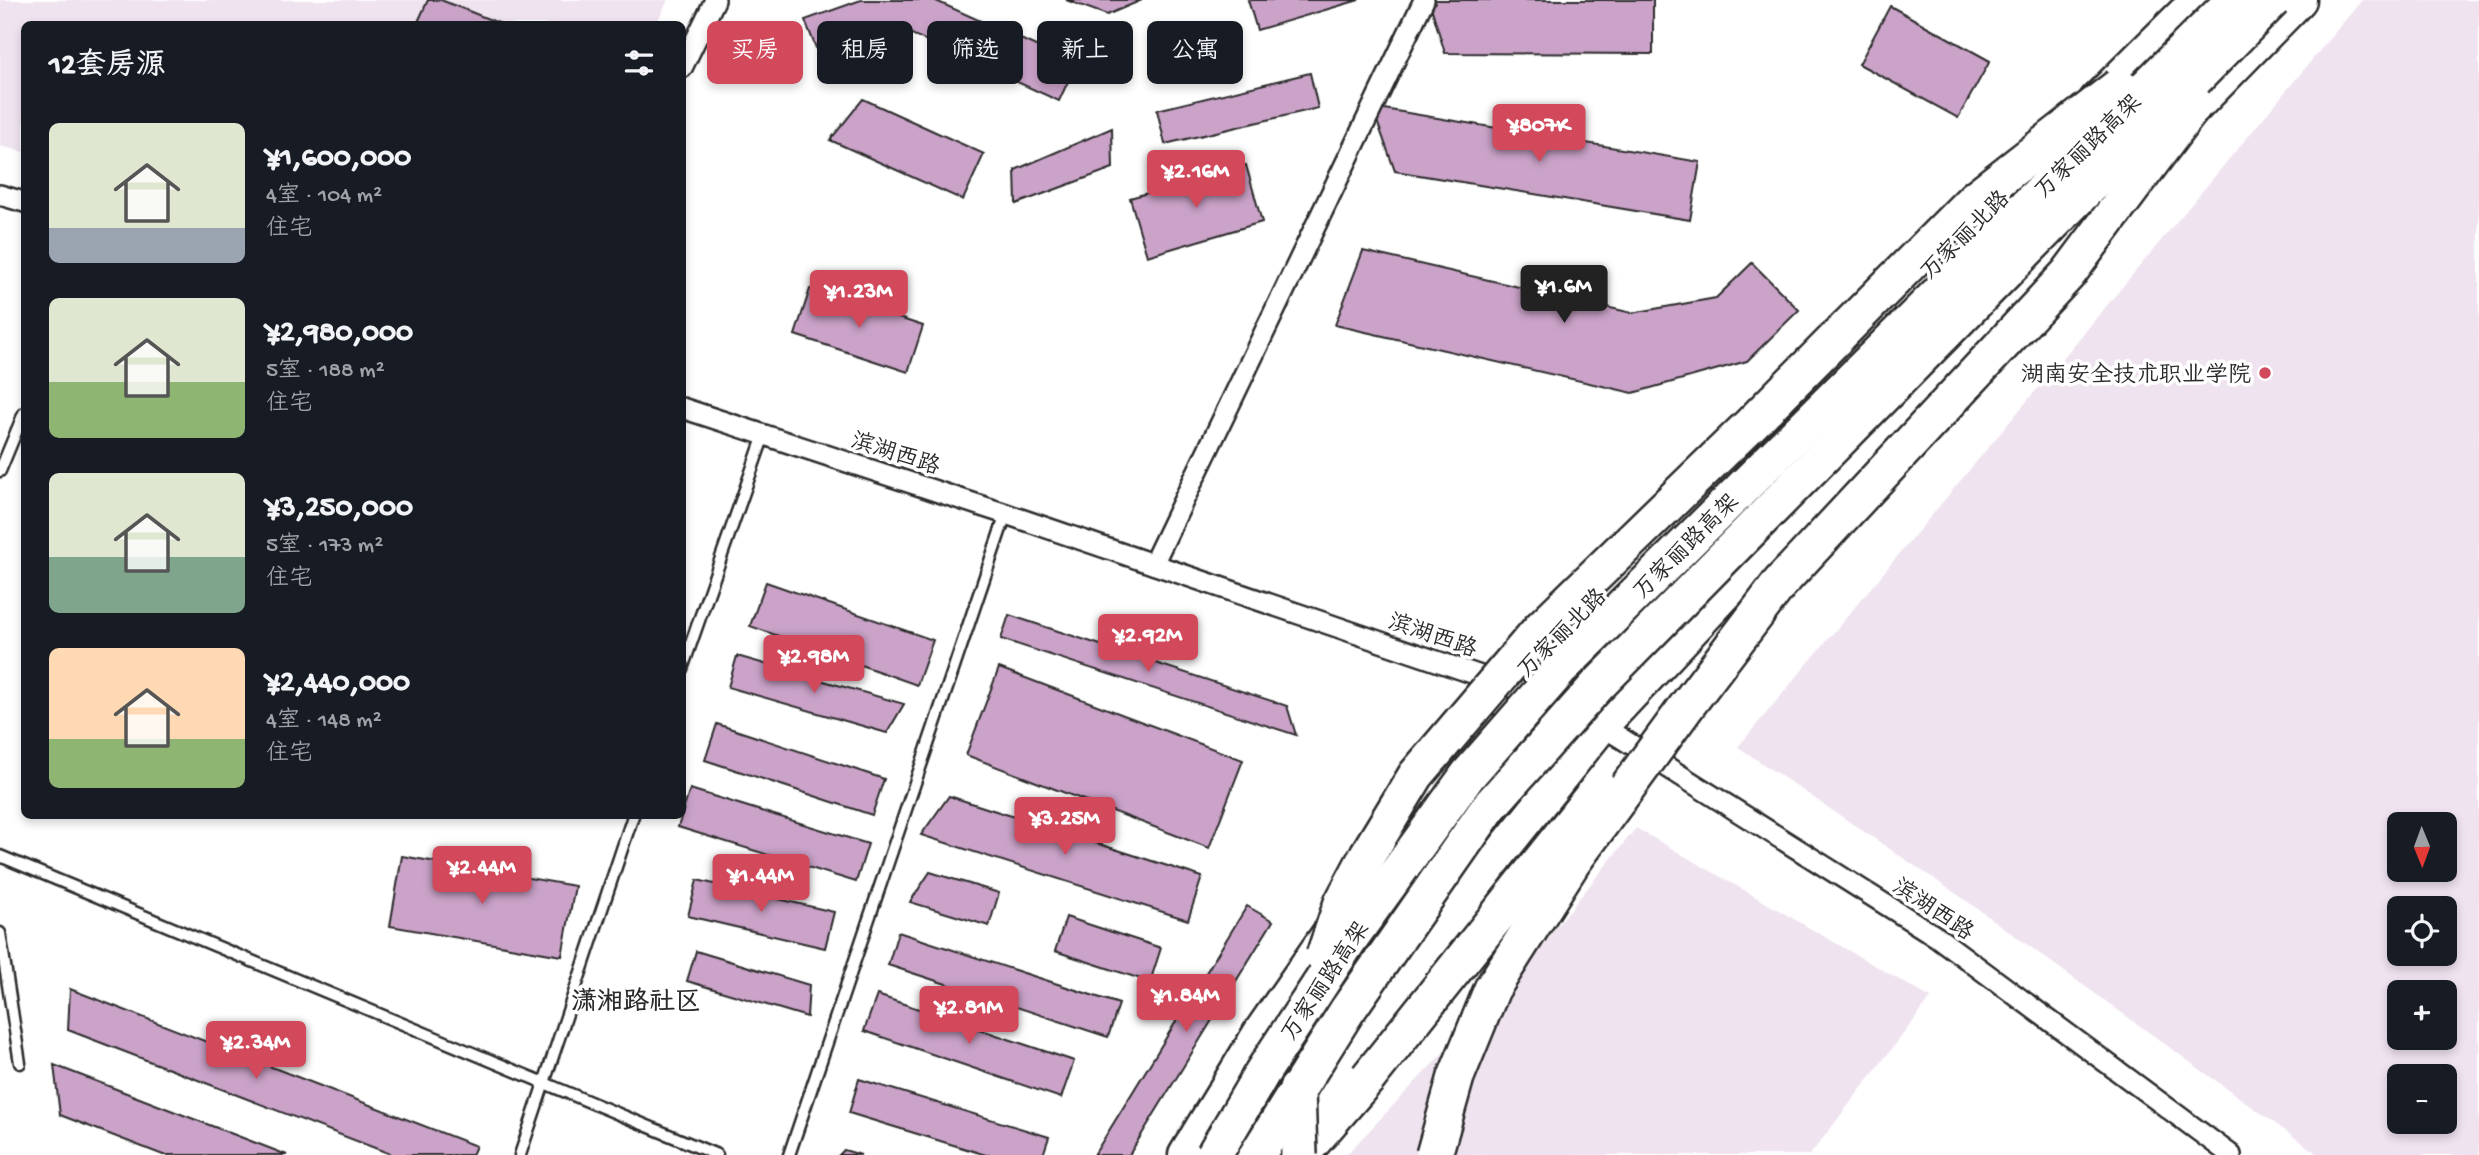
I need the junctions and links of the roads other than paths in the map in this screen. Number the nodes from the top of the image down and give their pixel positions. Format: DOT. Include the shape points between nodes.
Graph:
graph roads {
  1 [pos="715,0"];
  2 [pos="1424,0"];
  3 [pos="2197,0"];
  4 [pos="2232,0"];
  5 [pos="2281,1"];
  6 [pos="686,60"];
  7 [pos="0,195"];
  8 [pos="21,201"];
  9 [pos="686,409"];
  10 [pos="21,421"];
  11 [pos="764,435"];
  12 [pos="0,471"];
  13 [pos="1006,514"];
  14 [pos="1153,564"];
  15 [pos="1780,583"];
  16 [pos="686,658"];
  17 [pos="1507,685"];
  18 [pos="1602,726"];
  19 [pos="632,819"];
  20 [pos="0,856"];
  21 [pos="0,933"];
  22 [pos="20,1063"];
  23 [pos="546,1083"];
  24 [pos="520,1155"];
  25 [pos="717,1155"];
  26 [pos="789,1155"];
  27 [pos="1185,1155"];
  28 [pos="1214,1155"];
  29 [pos="1257,1155"];
  30 [pos="1286,1155"];
  31 [pos="1300,1155"];
  32 [pos="1434,1155"];
  33 [pos="2231,1155"];
  1 -- 6 [label="street"];
  2 -- 14 [label="street"];
  3 -- 17 [label="main road, 万家丽北路" via="1784,417"];
  4 -- 28 [label="highway, 万家丽路高架, bridge" via="1564,665 1468,775 1349,940"];
  4 -- 31 [label="highway, bridge" via="1974,199 1541,628 1416,775 1342,903 1315,980 1298,1040"];
  5 -- 15 [label="highway, bridge" via="2068,274"];
  5 -- 18 [label="main road"];
  5 -- 29 [label="highway, 万家丽路高架, bridge" via="1597,687 1489,807 1347,1011"];
  7 -- 8 [label="street"];
  9 -- 11 [label="street, 滨湖西路"];
  10 -- 12 [label="lane"];
  11 -- 13 [label="street, 滨湖西路"];
  11 -- 16 [label="lane"];
  13 -- 14 [label="street, 滨湖西路"];
  13 -- 26 [label="lane"];
  14 -- 17 [label="street, 滨湖西路"];
  15 -- 31 [label="highway, bridge" via="1673,696 1368,1079"];
  15 -- 32 [label="highway, bridge" via="1580,852 1492,989 1456,1077"];
  17 -- 18 [label="street, 滨湖西路"];
  17 -- 27 [label="main road, 万家丽北路" via="1260,1032"];
  18 -- 30 [label="main road" via="1362,1035"];
  18 -- 33 [label="street, 滨湖西路" via="1937,937"];
  19 -- 23 [label="lane"];
  20 -- 23 [label="lane"];
  21 -- 22 [label="lane"];
  23 -- 24 [label="lane"];
  23 -- 25 [label="lane"];
}
